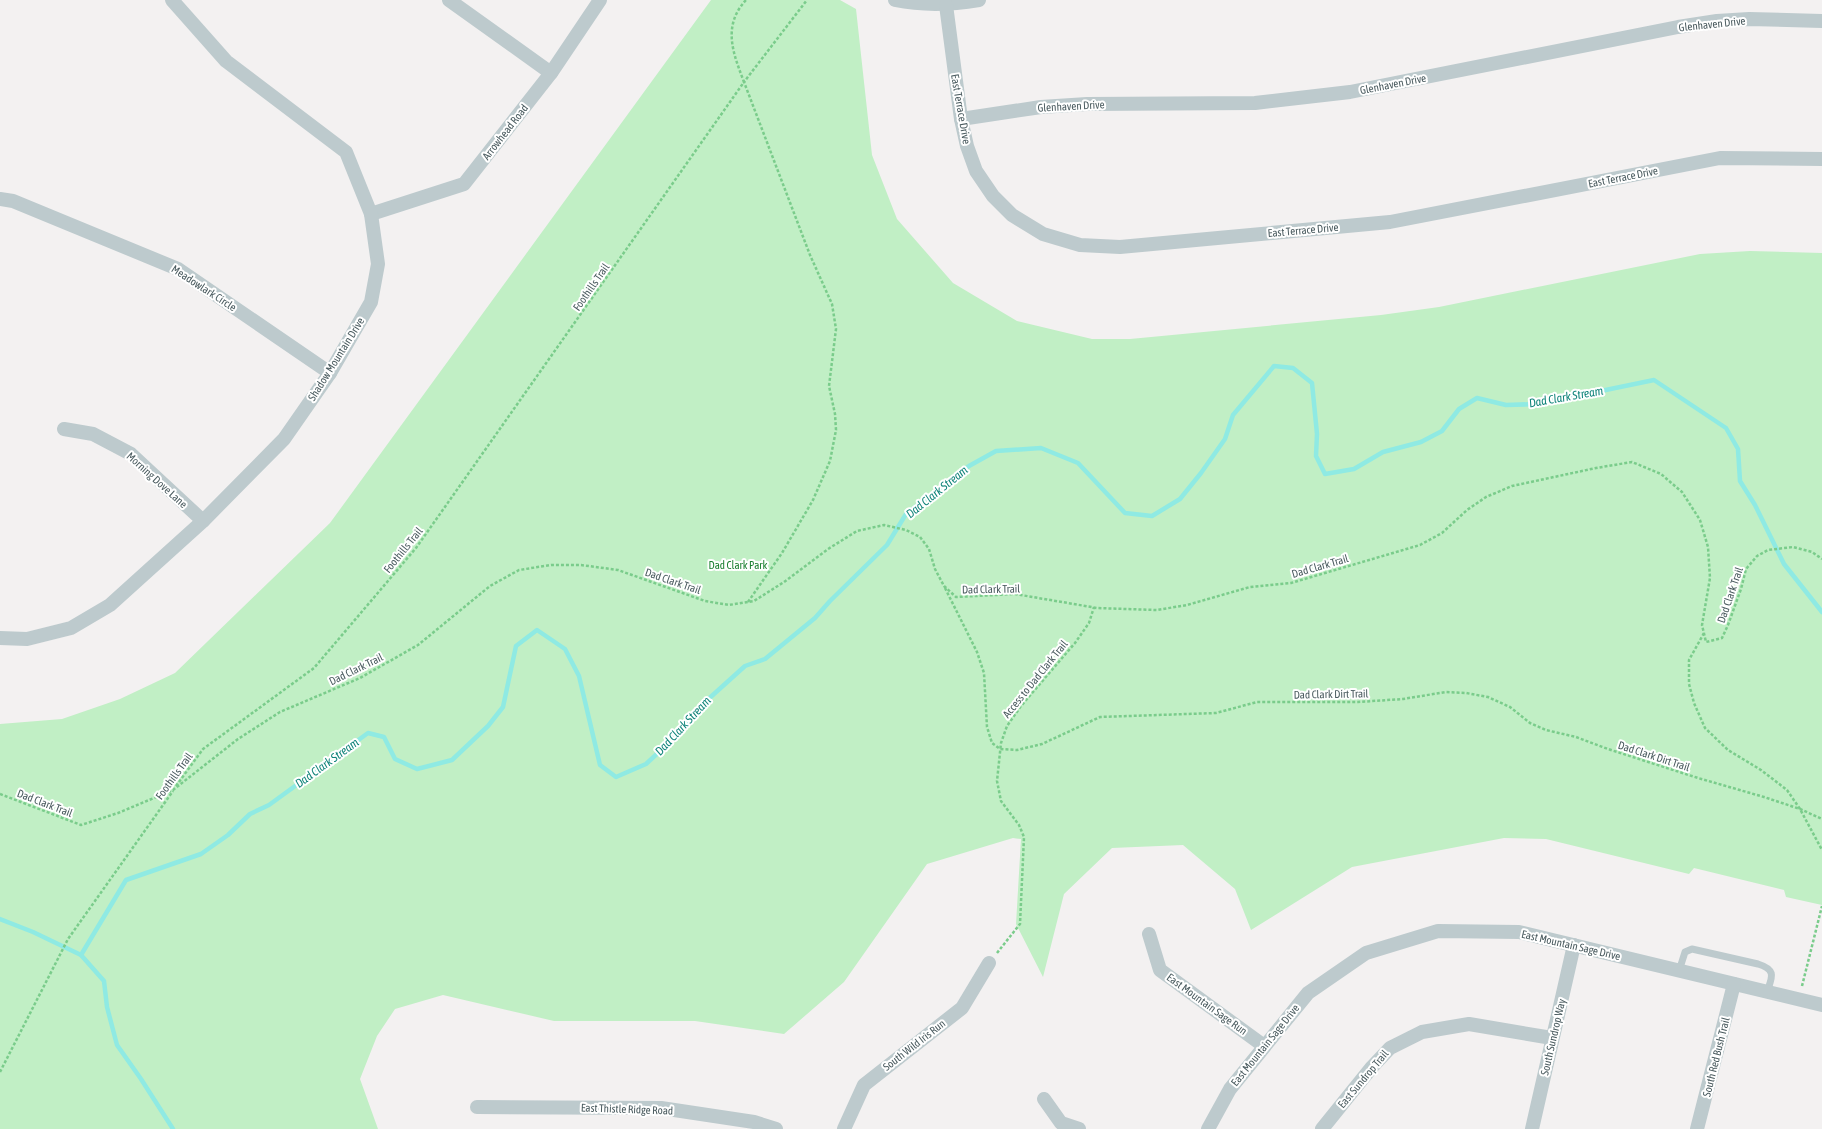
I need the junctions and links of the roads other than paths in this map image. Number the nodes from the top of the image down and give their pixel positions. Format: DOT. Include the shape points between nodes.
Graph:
graph roads {
  1 [pos="172,0"];
  2 [pos="449,0"];
  3 [pos="600,0"];
  4 [pos="895,0"];
  5 [pos="979,0"];
  6 [pos="946,5"];
  7 [pos="1822,21"];
  8 [pos="551,73"];
  9 [pos="961,119"];
  10 [pos="1822,159"];
  11 [pos="0,199"];
  12 [pos="372,214"];
  13 [pos="330,373"];
  14 [pos="64,429"];
  15 [pos="203,521"];
  16 [pos="0,638"];
  17 [pos="1149,934"];
  18 [pos="1574,945"];
  19 [pos="989,963"];
  20 [pos="1679,971"];
  21 [pos="1734,984"];
  22 [pos="1767,992"];
  23 [pos="1822,1005"];
  24 [pos="1552,1038"];
  25 [pos="1264,1046"];
  26 [pos="1044,1099"];
  27 [pos="476,1107"];
  28 [pos="776,1129"];
  29 [pos="844,1129"];
  30 [pos="1079,1129"];
  31 [pos="1208,1129"];
  32 [pos="1322,1129"];
  33 [pos="1532,1129"];
  34 [pos="1697,1129"];
  1 -- 12 [label="street, Shadow Mountain Drive" via="226,61 346,152"];
  2 -- 8 [label="street"];
  3 -- 8 [label="street, Arrowhead Road"];
  4 -- 6 [label="street"];
  5 -- 6 [label="street"];
  6 -- 9 [label="street, East Terrace Drive"];
  7 -- 9 [label="street, Glenhaven Drive" via="1717,21 1350,92 1297,99 1254,103 1087,104 1041,107"];
  8 -- 12 [label="street, Arrowhead Road" via="464,184"];
  9 -- 10 [label="street, East Terrace Drive" via="976,171 993,196 1012,214 1043,234 1080,245 1120,247 1390,222 1720,158"];
  11 -- 13 [label="street, Meadowlark Circle" via="13,201 178,269"];
  12 -- 13 [label="street, Shadow Mountain Drive" via="378,264 371,302"];
  13 -- 15 [label="street, Shadow Mountain Drive" via="284,439"];
  14 -- 15 [label="street, Morning Dove Lane" via="93,434 132,454"];
  15 -- 16 [label="street, Shadow Mountain Drive" via="110,605 72,628 27,639"];
  17 -- 25 [label="street, East Mountain Sage Run" via="1160,970"];
  18 -- 20 [label="street, East Mountain Sage Drive"];
  18 -- 24 [label="street, South Sundrop Way"];
  18 -- 25 [label="street, East Mountain Sage Drive" via="1519,932 1438,931 1366,953 1308,993"];
  19 -- 29 [label="street, South Wild Iris Run" via="962,1008 864,1084"];
  20 -- 21 [label="street, East Mountain Sage Drive"];
  20 -- 22 [label="lane" via="1684,952 1692,949 1750,962 1769,967 1771,978"];
  21 -- 22 [label="street, East Mountain Sage Drive"];
  21 -- 34 [label="street, South Red Bush Trail"];
  22 -- 23 [label="street, East Mountain Sage Drive"];
  24 -- 32 [label="street, East Sundrop Trail" via="1469,1024 1422,1032 1390,1048"];
  24 -- 33 [label="street, South Sundrop Way"];
  25 -- 31 [label="street, East Mountain Sage Drive" via="1230,1089"];
  26 -- 30 [label="street" via="1061,1123"];
  27 -- 28 [label="street, East Thistle Ridge Road" via="661,1108 754,1122"];
}
